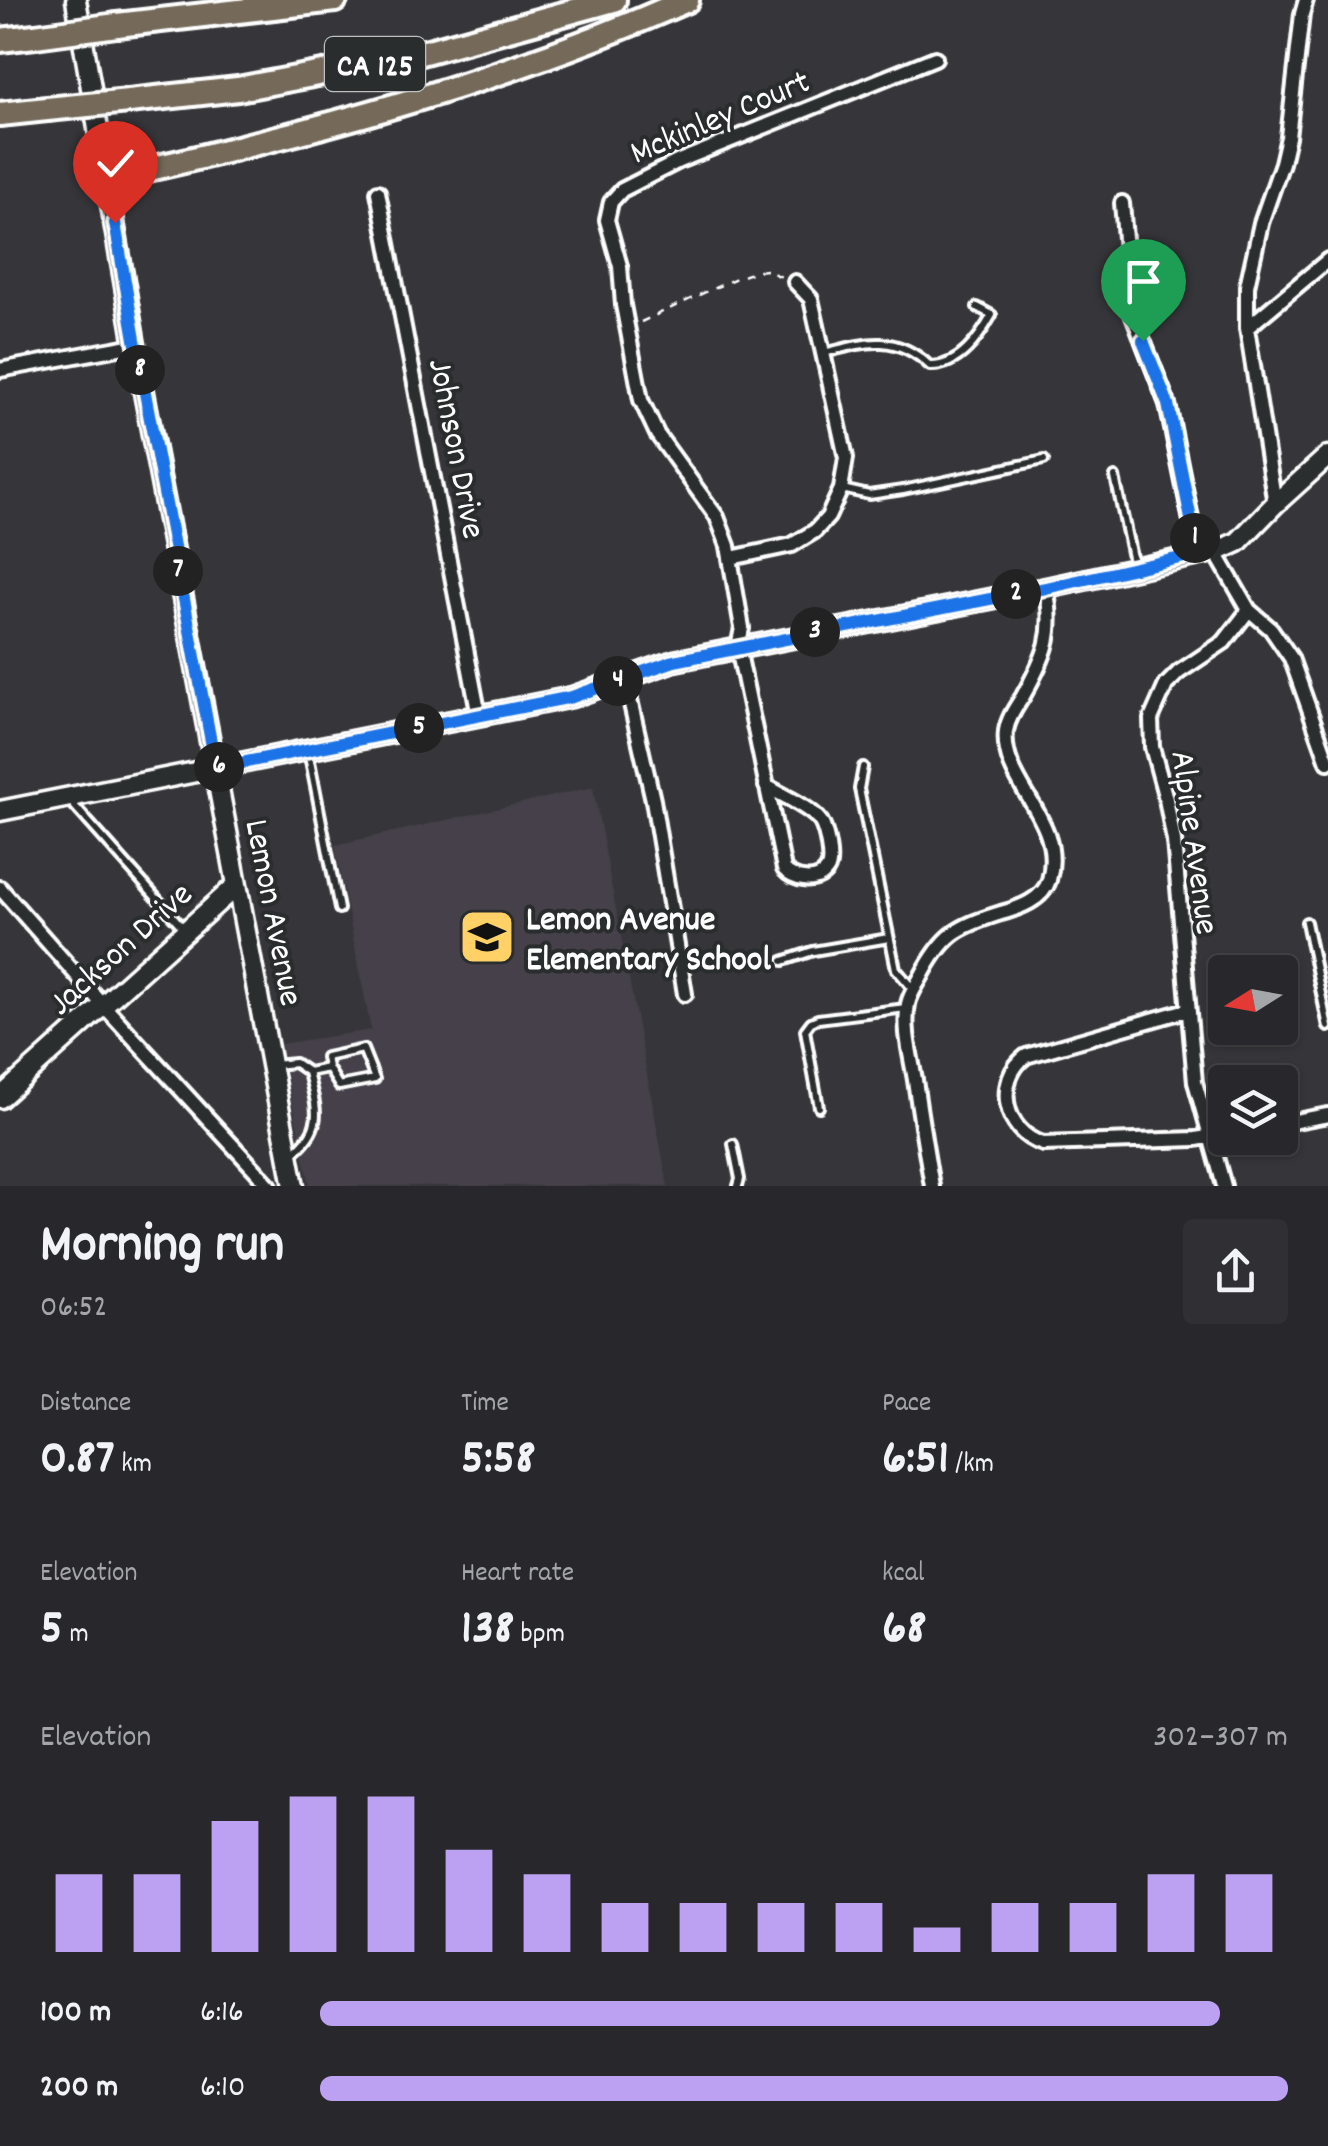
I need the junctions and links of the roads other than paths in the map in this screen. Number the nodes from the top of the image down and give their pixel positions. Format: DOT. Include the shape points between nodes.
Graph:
graph roads {
  1 [pos="76,0"];
  2 [pos="335,0"];
  3 [pos="614,0"];
  4 [pos="686,0"];
  5 [pos="1306,0"];
  6 [pos="0,40"];
  7 [pos="935,58"];
  8 [pos="0,114"];
  9 [pos="108,178"];
  10 [pos="378,192"];
  11 [pos="1122,203"];
  12 [pos="1328,260"];
  13 [pos="795,282"];
  14 [pos="977,306"];
  15 [pos="1247,328"];
  16 [pos="136,345"];
  17 [pos="823,353"];
  18 [pos="0,370"];
  19 [pos="1328,456"];
  20 [pos="1044,460"];
  21 [pos="1115,477"];
  22 [pos="840,489"];
  23 [pos="1275,504"];
  24 [pos="1218,551"];
  25 [pos="1198,554"];
  26 [pos="731,558"];
  27 [pos="1135,568"];
  28 [pos="1046,588"];
  29 [pos="1249,610"];
  30 [pos="738,648"];
  31 [pos="625,678"];
  32 [pos="479,716"];
  33 [pos="308,750"];
  34 [pos="1328,762"];
  35 [pos="863,767"];
  36 [pos="216,768"];
  37 [pos="766,786"];
  38 [pos="68,798"];
  39 [pos="0,809"];
  40 [pos="238,884"];
  41 [pos="0,888"];
  42 [pos="339,910"];
  43 [pos="1306,922"];
  44 [pos="186,931"];
  45 [pos="889,938"];
  46 [pos="784,961"];
  47 [pos="914,990"];
  48 [pos="685,994"];
  49 [pos="103,1005"];
  50 [pos="907,1008"];
  51 [pos="1188,1010"];
  52 [pos="1328,1027"];
  53 [pos="272,1065"];
  54 [pos="328,1068"];
  55 [pos="308,1072"];
  56 [pos="0,1098"];
  57 [pos="818,1107"];
  58 [pos="1328,1115"];
  59 [pos="1298,1121"];
  60 [pos="1208,1129"];
  61 [pos="1208,1136"];
  62 [pos="733,1144"];
  63 [pos="1215,1155"];
  64 [pos="288,1157"];
  65 [pos="270,1186"];
  66 [pos="294,1186"];
  67 [pos="738,1186"];
  68 [pos="932,1186"];
  69 [pos="1224,1186"];
  1 -- 9 [label="main road, Lemon Avenue"];
  2 -- 6 [label="highway, CA 125, bridge"];
  3 -- 8 [label="highway, CA 125, bridge" via="403,58 238,89"];
  4 -- 9 [label="highway" via="473,84"];
  5 -- 15 [label="street" via="1288,136 1247,286"];
  7 -- 26 [label="street, Mckinley Court" via="679,160 622,190 608,208 645,410 717,518"];
  9 -- 16 [label="main road, Lemon Avenue"];
  10 -- 32 [label="street, Johnson Drive"];
  11 -- 25 [label="street" via="1131,310 1168,404"];
  12 -- 15 [label="street"];
  13 -- 17 [label="street" via="811,299"];
  14 -- 17 [label="lane" via="992,315 981,334 939,366 892,342"];
  15 -- 23 [label="street"];
  16 -- 18 [label="street"];
  16 -- 36 [label="main road, Lemon Avenue"];
  17 -- 22 [label="street" via="846,458"];
  19 -- 23 [label="main road"];
  20 -- 22 [label="lane" via="869,495"];
  21 -- 27 [label="lane"];
  22 -- 26 [label="street" via="815,531 792,545"];
  23 -- 24 [label="main road" via="1238,542"];
  24 -- 25 [label="main road"];
  24 -- 29 [label="street"];
  25 -- 27 [label="main road"];
  26 -- 30 [label="street" via="742,628"];
  27 -- 28 [label="main road"];
  28 -- 30 [label="main road"];
  28 -- 47 [label="street" via="1048,644 1006,730 1007,754 1049,835 1048,885 1027,906 971,922 943,941"];
  29 -- 34 [label="street" via="1291,658"];
  29 -- 51 [label="street, Alpine Avenue" via="1224,642 1166,685 1152,719 1174,841"];
  30 -- 31 [label="main road"];
  30 -- 37 [label="street"];
  31 -- 32 [label="main road" via="572,697"];
  31 -- 48 [label="street"];
  32 -- 33 [label="main road"];
  33 -- 36 [label="main road"];
  33 -- 42 [label="lane"];
  35 -- 45 [label="lane" via="859,789"];
  36 -- 38 [label="main road"];
  36 -- 40 [label="main road, Lemon Avenue"];
  37 -- 37 [label="street" via="784,869 799,879 818,876 830,860 822,824"];
  38 -- 39 [label="main road"];
  38 -- 44 [label="lane"];
  40 -- 44 [label="main road, Jackson Drive"];
  40 -- 53 [label="main road, Lemon Avenue"];
  41 -- 49 [label="street"];
  43 -- 52 [label="lane"];
  44 -- 49 [label="main road, Jackson Drive"];
  45 -- 46 [label="lane"];
  45 -- 47 [label="lane" via="896,969"];
  47 -- 50 [label="street"];
  49 -- 56 [label="main road, Jackson Drive"];
  49 -- 65 [label="street"];
  50 -- 57 [label="lane" via="810,1022 804,1030"];
  50 -- 68 [label="street"];
  51 -- 60 [label="street, Alpine Avenue"];
  51 -- 61 [label="street" via="1026,1056 1009,1076 1008,1110 1020,1132 1042,1144"];
  53 -- 55 [label="lane" via="295,1064"];
  53 -- 64 [label="main road, Lemon Avenue"];
  54 -- 54 [label="lane" via="339,1086 375,1079 363,1049 326,1057"];
  54 -- 55 [label="lane"];
  55 -- 64 [label="lane" via="317,1119"];
  58 -- 59 [label="street"];
  62 -- 67 [label="lane"];
  63 -- 69 [label="street, Alpine Avenue"];
  64 -- 66 [label="main road, Lemon Avenue"];
}
